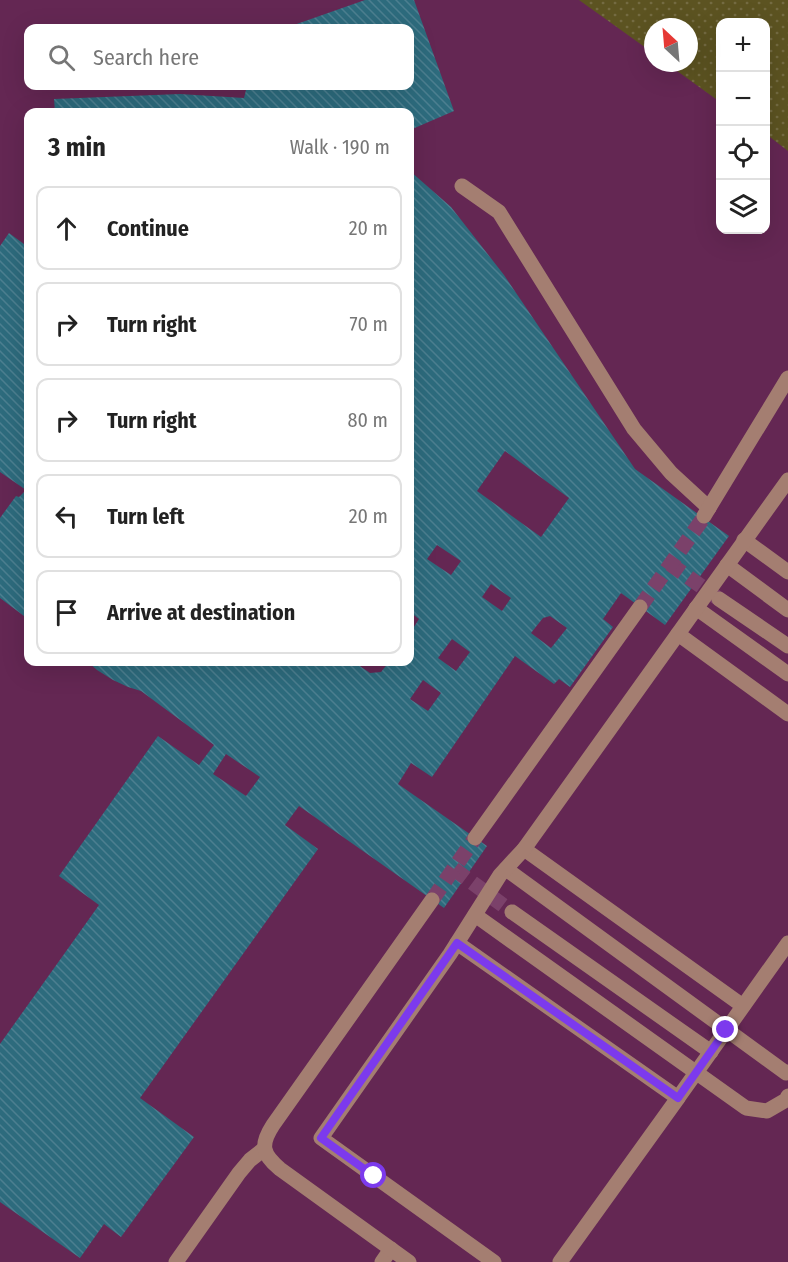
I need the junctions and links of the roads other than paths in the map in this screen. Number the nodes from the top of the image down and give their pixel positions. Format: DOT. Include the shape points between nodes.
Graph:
graph roads {
  1 [pos="462,186"];
  2 [pos="788,378"];
  3 [pos="788,480"];
  4 [pos="744,540"];
  5 [pos="727,565"];
  6 [pos="788,572"];
  7 [pos="720,599"];
  8 [pos="640,607"];
  9 [pos="696,608"];
  10 [pos="788,610"];
  11 [pos="678,634"];
  12 [pos="788,646"];
  13 [pos="788,674"];
  14 [pos="788,714"];
  15 [pos="475,838"];
  16 [pos="524,849"];
  17 [pos="506,869"];
  18 [pos="432,900"];
  19 [pos="512,912"];
  20 [pos="475,915"];
  21 [pos="457,943"];
  22 [pos="788,943"];
  23 [pos="743,1006"];
  24 [pos="726,1030"];
  25 [pos="711,1052"];
  26 [pos="696,1072"];
  27 [pos="788,1072"];
  28 [pos="788,1096"];
  29 [pos="678,1098"];
  30 [pos="264,1149"];
  31 [pos="391,1249"];
  32 [pos="176,1262"];
  33 [pos="382,1262"];
  34 [pos="410,1262"];
  35 [pos="494,1262"];
  36 [pos="560,1262"];
  1 -- 2 [label="street" via="499,212 634,429 706,512"];
  3 -- 4 [label="street"];
  4 -- 5 [label="street"];
  4 -- 6 [label="street"];
  5 -- 9 [label="street"];
  5 -- 10 [label="street"];
  7 -- 12 [label="street"];
  8 -- 15 [label="street"];
  9 -- 11 [label="street"];
  9 -- 13 [label="street"];
  11 -- 14 [label="street"];
  11 -- 16 [label="street"];
  16 -- 17 [label="street"];
  16 -- 23 [label="street"];
  17 -- 20 [label="street"];
  17 -- 24 [label="street"];
  18 -- 30 [label="street" via="273,1125"];
  19 -- 25 [label="street"];
  20 -- 21 [label="street"];
  20 -- 26 [label="street"];
  21 -- 29 [label="street"];
  21 -- 35 [label="street" via="321,1138"];
  22 -- 23 [label="street"];
  23 -- 24 [label="street"];
  24 -- 25 [label="street"];
  24 -- 27 [label="street"];
  25 -- 26 [label="street"];
  26 -- 28 [label="street" via="746,1108 767,1111"];
  26 -- 29 [label="street"];
  29 -- 36 [label="street"];
  30 -- 31 [label="street" via="280,1169"];
  30 -- 32 [label="street" via="239,1173"];
  31 -- 33 [label="street"];
  31 -- 34 [label="street"];
}
